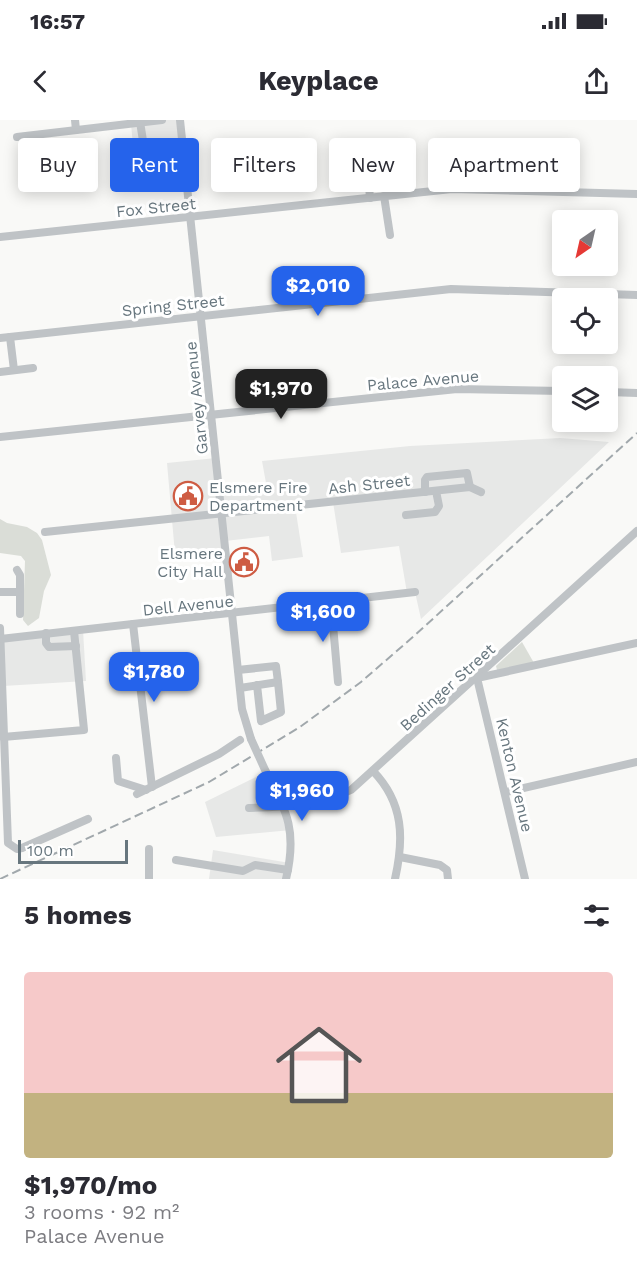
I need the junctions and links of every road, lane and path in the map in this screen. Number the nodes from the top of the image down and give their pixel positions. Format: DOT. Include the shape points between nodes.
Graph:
graph roads {
  1 [pos="75,120"];
  2 [pos="162,120"];
  3 [pos="180,120"];
  4 [pos="140,122"];
  5 [pos="76,130"];
  6 [pos="17,137"];
  7 [pos="143,138"];
  8 [pos="182,138"];
  9 [pos="187,192"];
  10 [pos="637,194"];
  11 [pos="394,195"];
  12 [pos="384,196"];
  13 [pos="370,198"];
  14 [pos="190,218"];
  15 [pos="390,235"];
  16 [pos="0,237"];
  17 [pos="637,295"];
  18 [pos="201,316"];
  19 [pos="10,337"];
  20 [pos="0,338"];
  21 [pos="33,368"];
  22 [pos="14,370"];
  23 [pos="0,372"];
  24 [pos="552,391"];
  25 [pos="618,392"];
  26 [pos="637,393"];
  27 [pos="211,415"];
  28 [pos="0,437"];
  29 [pos="470,487"];
  30 [pos="436,491"];
  31 [pos="425,492"];
  32 [pos="481,492"];
  33 [pos="222,514"];
  34 [pos="406,515"];
  35 [pos="637,531"];
  36 [pos="45,532"];
  37 [pos="17,570"];
  38 [pos="0,592"];
  39 [pos="18,592"];
  40 [pos="415,592"];
  41 [pos="331,602"];
  42 [pos="20,614"];
  43 [pos="232,614"];
  44 [pos="133,624"];
  45 [pos="0,628"];
  46 [pos="74,631"];
  47 [pos="46,633"];
  48 [pos="1,638"];
  49 [pos="637,643"];
  50 [pos="76,646"];
  51 [pos="238,670"];
  52 [pos="477,678"];
  53 [pos="278,682"];
  54 [pos="338,682"];
  55 [pos="257,685"];
  56 [pos="1,686"];
  57 [pos="240,688"];
  58 [pos="3,737"];
  59 [pos="240,740"];
  60 [pos="2,746"];
  61 [pos="116,758"];
  62 [pos="637,762"];
  63 [pos="373,771"];
  64 [pos="2,784"];
  65 [pos="149,788"];
  66 [pos="506,792"];
  67 [pos="137,794"];
  68 [pos="285,807"];
  69 [pos="249,808"];
  70 [pos="88,819"];
  71 [pos="3,837"];
  72 [pos="149,849"];
  73 [pos="400,857"];
  74 [pos="176,860"];
  75 [pos="288,870"];
  76 [pos="149,879"];
  77 [pos="286,879"];
  78 [pos="395,879"];
  79 [pos="448,879"];
  80 [pos="525,879"];
  1 -- 5 [label="street"];
  2 -- 4 [label="street"];
  3 -- 8 [label="street, Garvey Avenue"];
  4 -- 5 [label="street"];
  4 -- 7 [label="street"];
  5 -- 6 [label="street"];
  9 -- 14 [label="street, Garvey Avenue"];
  10 -- 11 [label="street, Fox Street" via="498,188"];
  11 -- 12 [label="street, Fox Street"];
  11 -- 13 [label="street" via="390,162 367,162"];
  12 -- 13 [label="street, Fox Street"];
  12 -- 15 [label="street"];
  13 -- 14 [label="street, Fox Street"];
  14 -- 16 [label="street, Fox Street"];
  14 -- 18 [label="street, Garvey Avenue"];
  17 -- 18 [label="street, Spring Street" via="471,288"];
  18 -- 19 [label="street, Spring Street"];
  18 -- 27 [label="street, Garvey Avenue"];
  19 -- 20 [label="street, Spring Street"];
  19 -- 22 [label="street"];
  21 -- 22 [label="street"];
  22 -- 23 [label="street"];
  24 -- 27 [label="street, Palace Avenue" via="457,389"];
  25 -- 26 [label="street"];
  27 -- 28 [label="street, Palace Avenue"];
  27 -- 33 [label="street, Garvey Avenue"];
  29 -- 30 [label="street, Ash Street"];
  29 -- 31 [label="street" via="467,473 427,477"];
  29 -- 32 [label="street"];
  30 -- 31 [label="street, Ash Street"];
  30 -- 34 [label="street" via="439,506 435,512"];
  31 -- 33 [label="street, Ash Street"];
  33 -- 36 [label="street, Ash Street"];
  33 -- 43 [label="street, Garvey Avenue"];
  35 -- 52 [label="street, Bedinger Street"];
  37 -- 39 [label="street"];
  38 -- 39 [label="street"];
  39 -- 42 [label="street"];
  40 -- 41 [label="street, Dell Avenue"];
  41 -- 43 [label="street, Dell Avenue"];
  41 -- 54 [label="street"];
  43 -- 44 [label="street, Dell Avenue"];
  43 -- 51 [label="street, Garvey Avenue"];
  44 -- 46 [label="street, Dell Avenue"];
  44 -- 65 [label="street"];
  45 -- 48 [label="street"];
  46 -- 47 [label="street, Dell Avenue"];
  46 -- 50 [label="street"];
  47 -- 48 [label="street, Dell Avenue"];
  47 -- 50 [label="street" via="49,647"];
  48 -- 56 [label="street"];
  49 -- 52 [label="street"];
  50 -- 58 [label="street" via="84,730"];
  51 -- 53 [label="street" via="276,666"];
  51 -- 57 [label="street, Garvey Avenue"];
  52 -- 63 [label="street, Bedinger Street"];
  52 -- 66 [label="street, Kenton Avenue"];
  53 -- 55 [label="street"];
  53 -- 55 [label="street" via="281,712 261,721"];
  55 -- 57 [label="street"];
  56 -- 58 [label="street"];
  57 -- 68 [label="street, Garvey Avenue, bridge" via="251,739"];
  58 -- 60 [label="street"];
  59 -- 65 [label="street"];
  60 -- 64 [label="street"];
  61 -- 65 [label="street" via="118,781"];
  62 -- 66 [label="street"];
  63 -- 68 [label="street, Bedinger Street" via="337,797"];
  63 -- 73 [label="street" via="387,788 400,820"];
  64 -- 71 [label="street"];
  65 -- 67 [label="street"];
  66 -- 80 [label="street, Kenton Avenue"];
  68 -- 69 [label="street, Bedinger Street"];
  68 -- 75 [label="street, Garvey Avenue" via="292,847"];
  70 -- 71 [label="street" via="22,848 12,847"];
  72 -- 76 [label="street"];
  73 -- 78 [label="street"];
  73 -- 79 [label="street" via="440,865 447,870"];
  74 -- 75 [label="street" via="243,871 255,865"];
  75 -- 77 [label="street, Garvey Avenue"];
}
